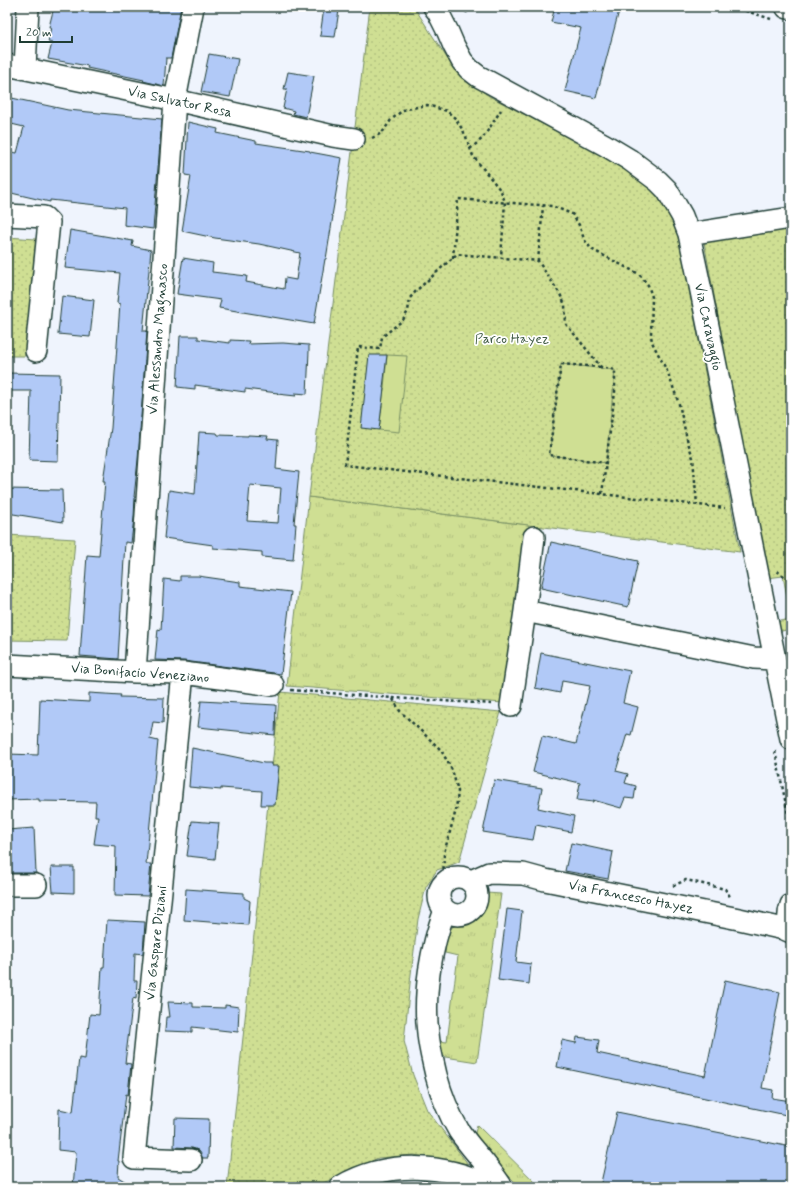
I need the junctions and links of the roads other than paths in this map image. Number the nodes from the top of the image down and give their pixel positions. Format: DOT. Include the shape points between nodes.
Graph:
graph roads {
  1 [pos="28,7"];
  2 [pos="193,7"];
  3 [pos="434,7"];
  4 [pos="459,10"];
  5 [pos="448,32"];
  6 [pos="16,66"];
  7 [pos="174,100"];
  8 [pos="354,139"];
  9 [pos="7,215"];
  10 [pos="791,218"];
  11 [pos="689,234"];
  12 [pos="36,351"];
  13 [pos="534,537"];
  14 [pos="525,611"];
  15 [pos="775,659"];
  16 [pos="7,665"];
  17 [pos="135,672"];
  18 [pos="183,673"];
  19 [pos="273,685"];
  20 [pos="511,706"];
  21 [pos="791,738"];
  22 [pos="471,882"];
  23 [pos="36,884"];
  24 [pos="7,885"];
  25 [pos="791,905"];
  26 [pos="445,910"];
  27 [pos="791,927"];
  28 [pos="791,932"];
  29 [pos="191,1160"];
  30 [pos="341,1187"];
  31 [pos="491,1187"];
  32 [pos="502,1187"];
  1 -- 6 [label="street"];
  2 -- 7 [label="street, Via Alessandro Magnasco"];
  3 -- 5 [label="street, Via Caravaggio"];
  4 -- 5 [label="street" via="449,20"];
  5 -- 11 [label="street, Via Caravaggio" via="457,53 469,69 486,82 605,145 658,181 668,190"];
  6 -- 7 [label="street, Via Salvator Rosa"];
  7 -- 8 [label="street, Via Salvator Rosa"];
  7 -- 17 [label="street, Via Alessandro Magnasco"];
  9 -- 12 [label="street" via="44,217 49,222"];
  10 -- 11 [label="street"];
  11 -- 15 [label="street, Via Caravaggio"];
  13 -- 14 [label="street"];
  14 -- 15 [label="street" via="754,658"];
  14 -- 20 [label="street"];
  15 -- 21 [label="street, Via Caravaggio"];
  16 -- 17 [label="street, Via Bonifacio Veneziano"];
  17 -- 18 [label="street, Via Bonifacio Veneziano"];
  18 -- 19 [label="street, Via Bonifacio Veneziano"];
  18 -- 29 [label="street, Via Gaspare Diziani" via="134,1158"];
  22 -- 26 [label="street" via="459,877 447,880 439,895"];
  22 -- 26 [label="street" via="475,886 478,898 473,909 462,915 450,914"];
  22 -- 28 [label="street, Via Francesco Hayez" via="489,873 523,874"];
  23 -- 24 [label="street"];
  25 -- 27 [label="street" via="788,918"];
  26 -- 32 [label="street" via="428,979 426,1014 434,1064 446,1104 458,1129"];
  30 -- 31 [label="main road" via="369,1175 412,1168 457,1173"];
}
